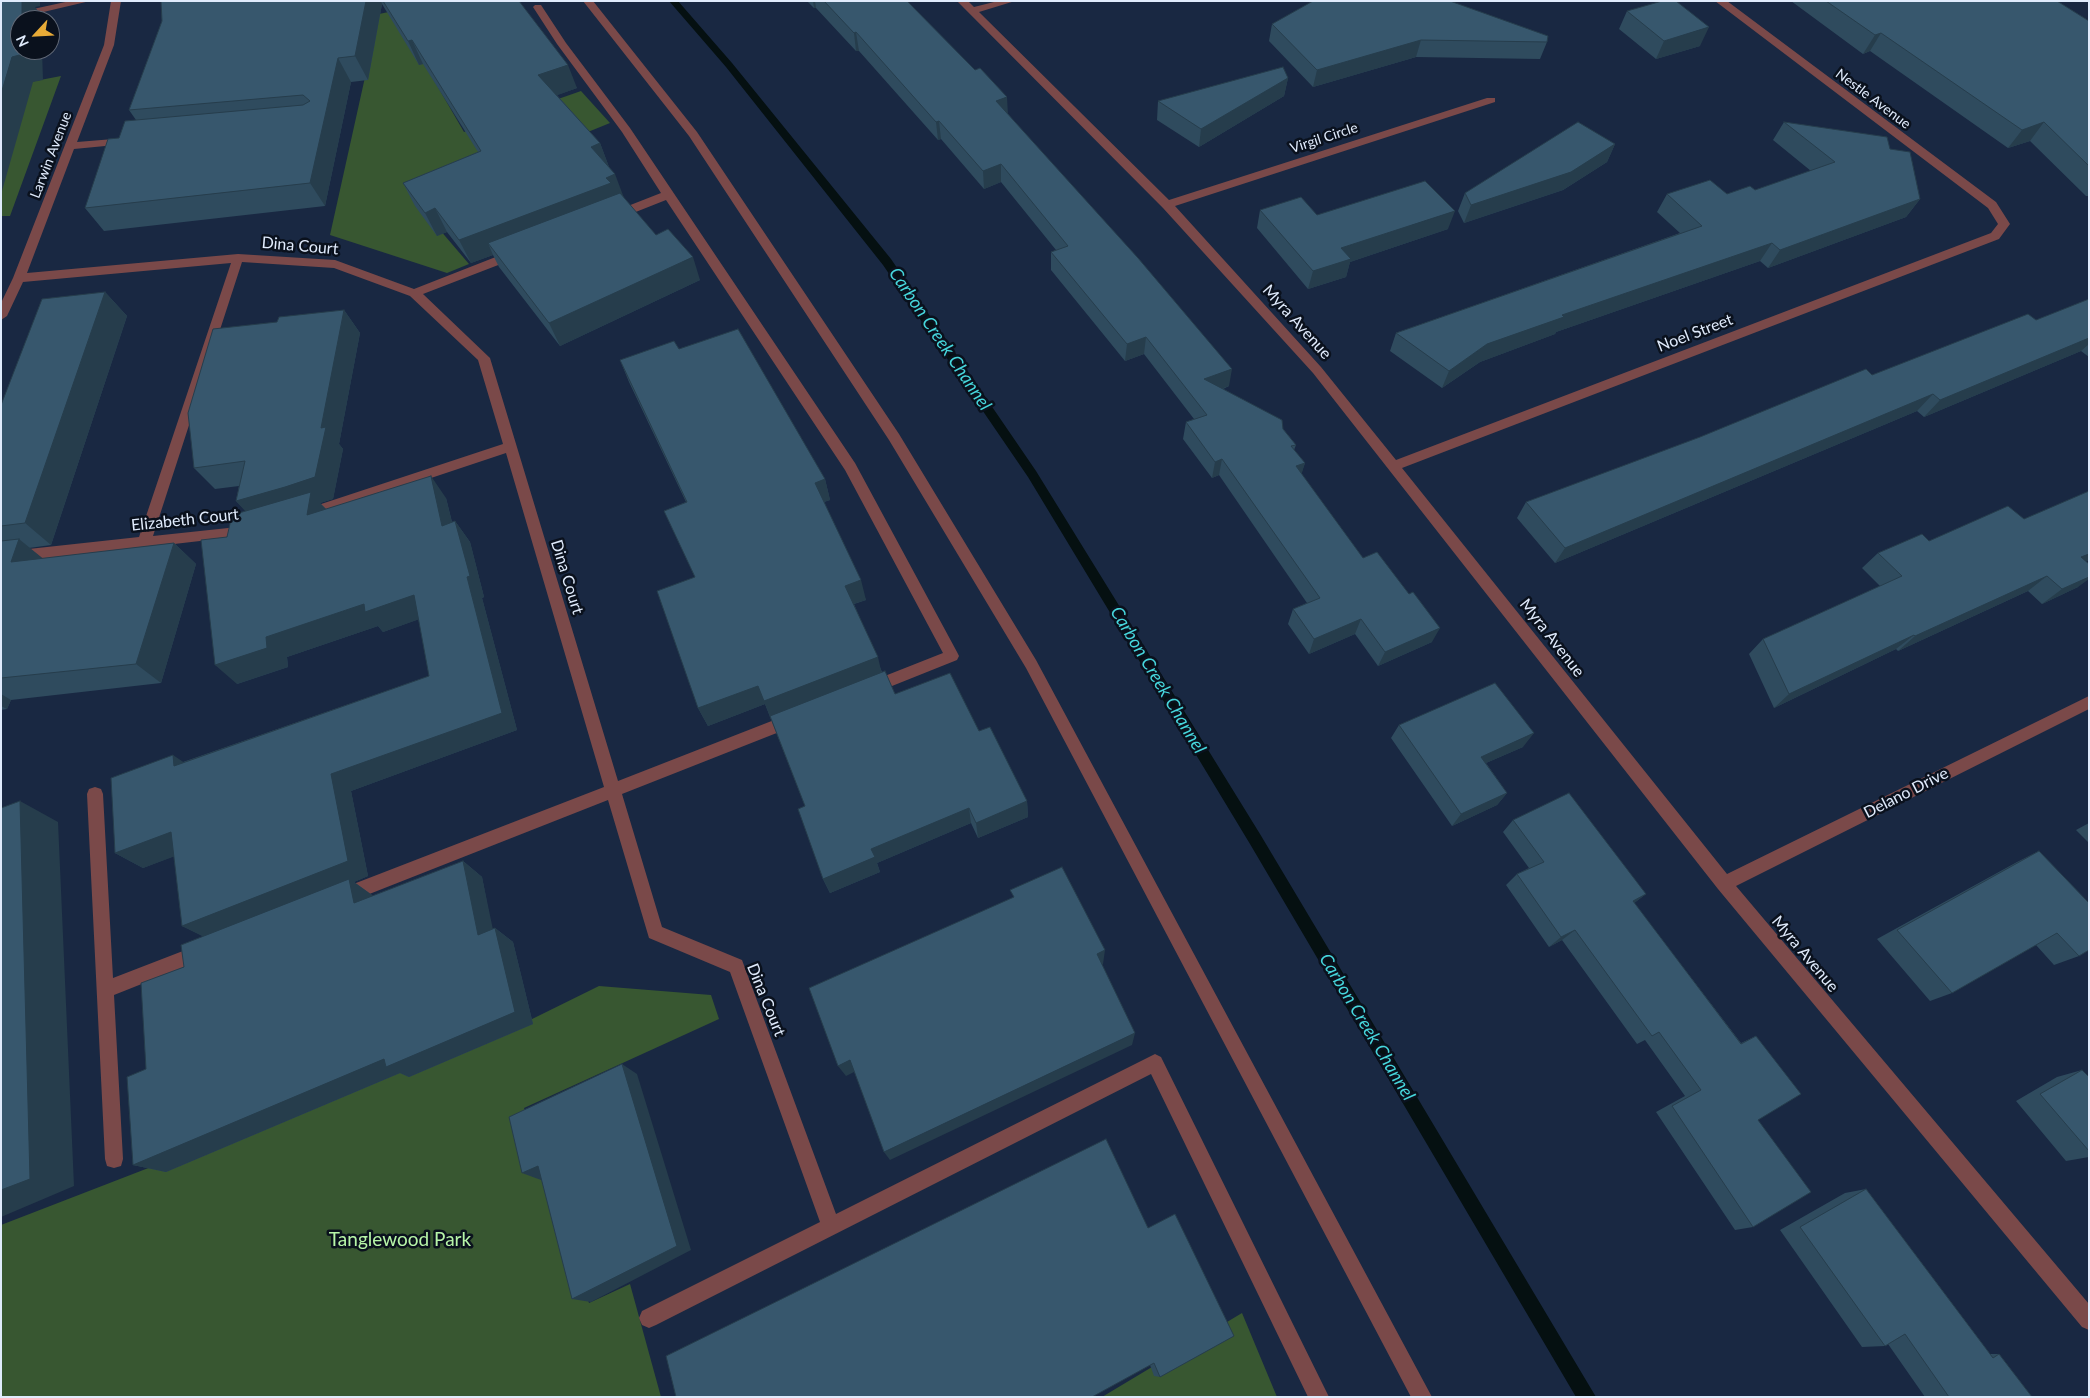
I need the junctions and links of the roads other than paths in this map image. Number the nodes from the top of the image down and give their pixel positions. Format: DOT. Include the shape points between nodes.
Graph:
graph roads {
  1 [pos="85,1"];
  2 [pos="116,1"];
  3 [pos="588,1"];
  4 [pos="1010,1"];
  5 [pos="1720,1"];
  6 [pos="967,6"];
  7 [pos="538,7"];
  8 [pos="1,19"];
  9 [pos="1491,100"];
  10 [pos="140,140"];
  11 [pos="70,146"];
  12 [pos="668,195"];
  13 [pos="1167,205"];
  14 [pos="605,220"];
  15 [pos="2004,224"];
  16 [pos="532,248"];
  17 [pos="238,258"];
  18 [pos="19,278"];
  19 [pos="414,293"];
  20 [pos="3,310"];
  21 [pos="510,447"];
  22 [pos="1394,466"];
  23 [pos="295,518"];
  24 [pos="259,528"];
  25 [pos="144,542"];
  26 [pos="1,558"];
  27 [pos="861,692"];
  28 [pos="2089,702"];
  29 [pos="806,714"];
  30 [pos="613,791"];
  31 [pos="95,794"];
  32 [pos="1724,884"];
  33 [pos="327,903"];
  34 [pos="216,946"];
  35 [pos="105,990"];
  36 [pos="114,1159"];
  37 [pos="831,1226"];
  38 [pos="649,1318"];
  39 [pos="2089,1320"];
  40 [pos="1319,1397"];
  41 [pos="1422,1397"];
  1 -- 8 [label="street"];
  2 -- 11 [label="street, Larwin Avenue" via="109,44"];
  3 -- 41 [label="street" via="693,134 894,437 1032,664"];
  4 -- 6 [label="street"];
  5 -- 15 [label="street, Nestle Avenue" via="1992,205"];
  6 -- 13 [label="street, Myra Avenue"];
  7 -- 12 [label="street"];
  9 -- 13 [label="street, Virgil Circle"];
  10 -- 11 [label="street"];
  11 -- 18 [label="street, Larwin Avenue"];
  12 -- 14 [label="street"];
  12 -- 27 [label="street" via="850,467 952,656"];
  13 -- 22 [label="street, Myra Avenue" via="1317,370"];
  15 -- 22 [label="street, Noel Street" via="1995,236"];
  16 -- 19 [label="street"];
  17 -- 18 [label="street, Dina Court"];
  17 -- 19 [label="street, Dina Court" via="335,264"];
  17 -- 25 [label="street"];
  18 -- 20 [label="street, Larwin Avenue"];
  19 -- 21 [label="street, Dina Court" via="484,358"];
  21 -- 23 [label="street"];
  21 -- 30 [label="street, Dina Court"];
  22 -- 32 [label="street, Myra Avenue"];
  24 -- 25 [label="street, Elizabeth Court"];
  25 -- 26 [label="street, Elizabeth Court"];
  28 -- 32 [label="street, Delano Drive"];
  29 -- 30 [label="street"];
  30 -- 33 [label="street"];
  30 -- 37 [label="street, Dina Court" via="655,932 736,966"];
  31 -- 35 [label="street"];
  32 -- 39 [label="street, Myra Avenue"];
  34 -- 35 [label="street"];
  35 -- 36 [label="street"];
  37 -- 38 [label="street"];
  37 -- 40 [label="street" via="1155,1063"];
}
